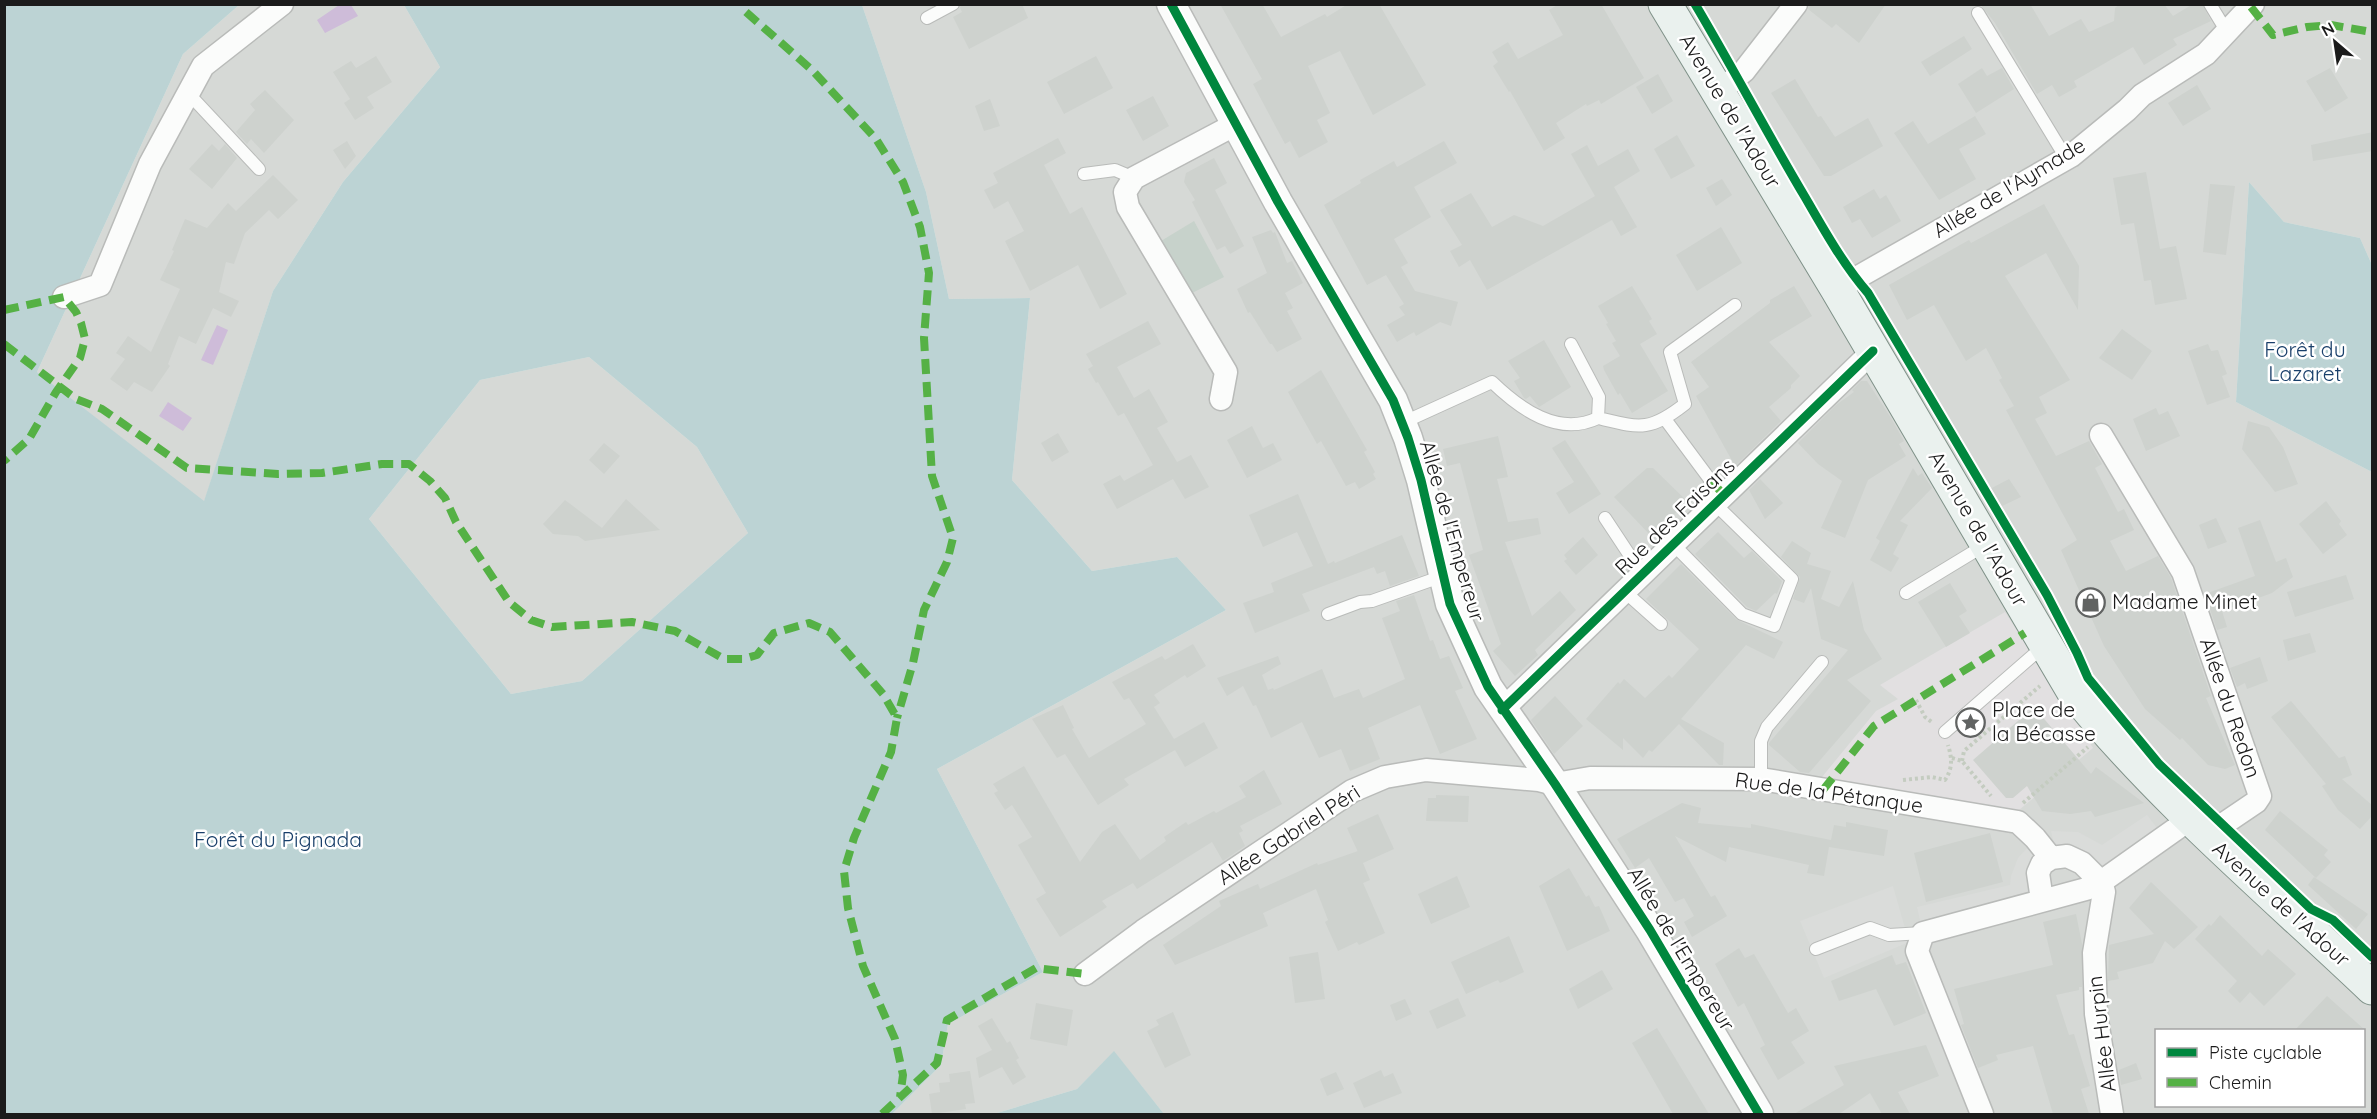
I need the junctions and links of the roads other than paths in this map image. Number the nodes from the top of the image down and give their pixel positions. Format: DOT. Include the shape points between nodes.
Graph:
graph roads {
  1 [pos="282,4"];
  2 [pos="953,4"];
  3 [pos="1171,4"];
  4 [pos="1665,4"];
  5 [pos="1796,4"];
  6 [pos="2210,4"];
  7 [pos="2253,4"];
  8 [pos="1978,13"];
  9 [pos="927,18"];
  10 [pos="2228,32"];
  11 [pos="1719,92"];
  12 [pos="188,93"];
  13 [pos="1236,124"];
  14 [pos="2066,158"];
  15 [pos="259,169"];
  16 [pos="1084,174"];
  17 [pos="1134,178"];
  18 [pos="1837,289"];
  19 [pos="64,297"];
  20 [pos="1735,305"];
  21 [pos="1571,344"];
  22 [pos="1873,351"];
  23 [pos="1221,399"];
  24 [pos="1598,418"];
  25 [pos="1665,420"];
  26 [pos="1402,423"];
  27 [pos="2101,435"];
  28 [pos="1711,481"];
  29 [pos="1715,504"];
  30 [pos="1605,518"];
  31 [pos="1673,544"];
  32 [pos="1987,544"];
  33 [pos="1642,574"];
  34 [pos="1443,576"];
  35 [pos="1624,591"];
  36 [pos="1906,593"];
  37 [pos="1328,614"];
  38 [pos="1661,624"];
  39 [pos="2046,645"];
  40 [pos="1822,662"];
  41 [pos="1502,710"];
  42 [pos="1945,732"];
  43 [pos="1761,780"];
  44 [pos="1555,784"];
  45 [pos="2200,829"];
  46 [pos="2051,858"];
  47 [pos="2101,882"];
  48 [pos="2042,900"];
  49 [pos="1923,933"];
  50 [pos="1816,949"];
  51 [pos="1085,974"];
  52 [pos="2373,988"];
  53 [pos="1759,1114"];
  54 [pos="1982,1114"];
  55 [pos="2112,1114"];
  1 -- 12 [label="street" via="203,66"];
  2 -- 9 [label="lane"];
  3 -- 13 [label="street, Allée de l'Empereur"];
  4 -- 11 [label="main road, Avenue de l'Adour"];
  5 -- 11 [label="street" via="1744,70"];
  6 -- 10 [label="lane"];
  7 -- 10 [label="street, Allée de l'Aymade"];
  8 -- 14 [label="lane"];
  10 -- 14 [label="street, Allée de l'Aymade" via="2206,54 2142,95"];
  11 -- 18 [label="main road, Avenue de l'Adour"];
  12 -- 15 [label="lane"];
  12 -- 19 [label="street" via="150,164 100,285"];
  13 -- 17 [label="street"];
  13 -- 26 [label="street, Allée de l'Empereur"];
  14 -- 18 [label="street, Allée de l'Aymade"];
  16 -- 17 [label="lane" via="1115,170"];
  17 -- 23 [label="street" via="1125,192 1128,207 1226,372"];
  18 -- 22 [label="main road, Avenue de l'Adour"];
  20 -- 25 [label="lane" via="1670,352 1685,404"];
  21 -- 24 [label="lane" via="1599,397"];
  22 -- 29 [label="street, Rue des Faisans"];
  22 -- 32 [label="main road, Avenue de l'Adour"];
  24 -- 25 [label="lane" via="1637,427"];
  24 -- 26 [label="lane" via="1586,424 1564,425 1536,416 1515,404 1492,382"];
  25 -- 28 [label="lane"];
  26 -- 34 [label="street, Allée de l'Empereur" via="1421,480"];
  27 -- 45 [label="street, Allée du Redon" via="2183,572 2260,796 2222,825"];
  29 -- 31 [label="street, Rue des Faisans"];
  29 -- 31 [label="lane" via="1792,579 1774,626 1742,614"];
  30 -- 33 [label="lane"];
  31 -- 33 [label="street, Rue des Faisans"];
  32 -- 36 [label="lane"];
  32 -- 39 [label="main road, Avenue de l'Adour"];
  33 -- 35 [label="street, Rue des Faisans"];
  34 -- 37 [label="lane"];
  34 -- 41 [label="street, Allée de l'Empereur" via="1471,655"];
  35 -- 38 [label="lane"];
  35 -- 41 [label="street, Rue des Faisans"];
  39 -- 42 [label="lane"];
  39 -- 45 [label="main road, Avenue de l'Adour" via="2073,691 2105,731"];
  40 -- 43 [label="lane" via="1767,726 1761,741"];
  41 -- 44 [label="street, Allée de l'Empereur"];
  43 -- 44 [label="street, Rue de la Pétanque" via="1590,778"];
  43 -- 46 [label="street, Rue de la Pétanque" via="2009,815"];
  44 -- 51 [label="street, Allée Gabriel Péri" via="1426,770 1385,777 1352,791"];
  44 -- 53 [label="street, Allée de l'Empereur" via="1650,930"];
  45 -- 47 [label="street"];
  45 -- 52 [label="main road, Avenue de l'Adour"];
  46 -- 47 [label="street" via="2067,856"];
  46 -- 48 [label="street" via="2038,873"];
  47 -- 48 [label="street"];
  47 -- 55 [label="street, Allée Hurpin" via="2104,892 2094,954 2096,1014"];
  48 -- 49 [label="street"];
  49 -- 50 [label="lane" via="1889,935 1870,928"];
  49 -- 54 [label="street" via="1917,951"];
}
